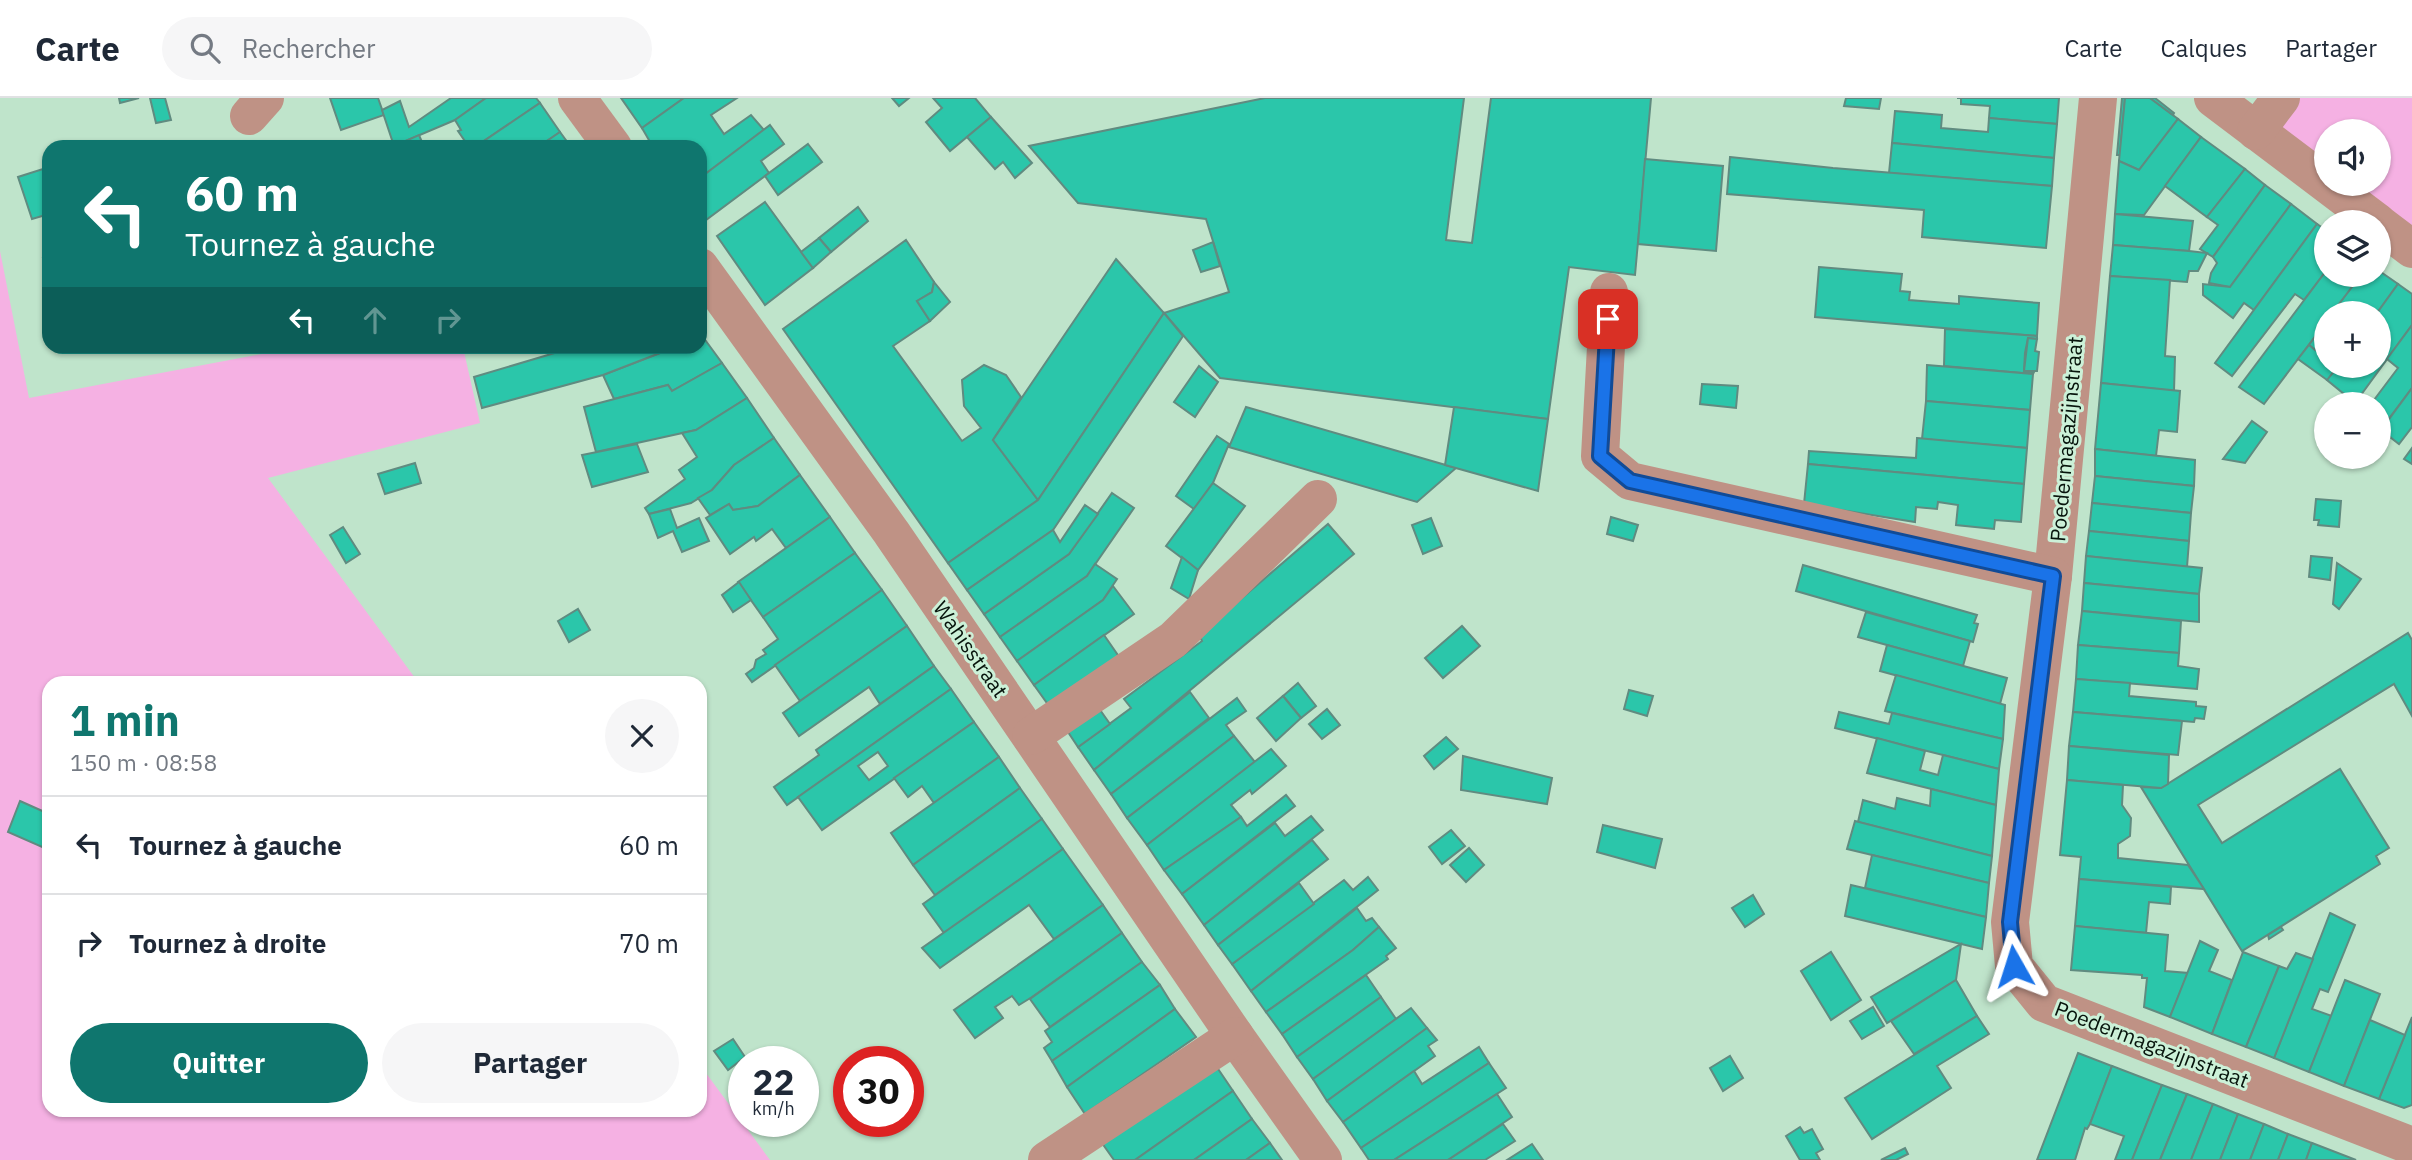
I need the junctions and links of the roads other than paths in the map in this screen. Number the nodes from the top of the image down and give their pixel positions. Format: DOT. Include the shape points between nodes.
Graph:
graph roads {
  1 [pos="577,98"];
  2 [pos="2098,98"];
  3 [pos="2213,98"];
  4 [pos="2281,98"];
  5 [pos="2256,131"];
  6 [pos="607,140"];
  7 [pos="2360,210"];
  8 [pos="2391,233"];
  9 [pos="2412,249"];
  10 [pos="707,277"];
  11 [pos="1609,292"];
  12 [pos="1318,499"];
  13 [pos="2053,576"];
  14 [pos="1031,736"];
  15 [pos="1235,1036"];
  16 [pos="2412,1146"];
  17 [pos="1047,1160"];
  18 [pos="1323,1160"];
  1 -- 6 [label="street"];
  2 -- 13 [label="street, Poedermagazijnstraat"];
  3 -- 5 [label="street"];
  4 -- 5 [label="street"];
  5 -- 7 [label="street"];
  8 -- 9 [label="street"];
  10 -- 14 [label="street, Wahisstraat"];
  11 -- 13 [label="street" via="1600,456 1630,481"];
  12 -- 14 [label="street" via="1173,640"];
  13 -- 16 [label="street, Poedermagazijnstraat" via="2010,922 2014,966 2044,1003"];
  14 -- 15 [label="street, Wahisstraat"];
  15 -- 17 [label="street"];
  15 -- 18 [label="street, Wahisstraat"];
}
